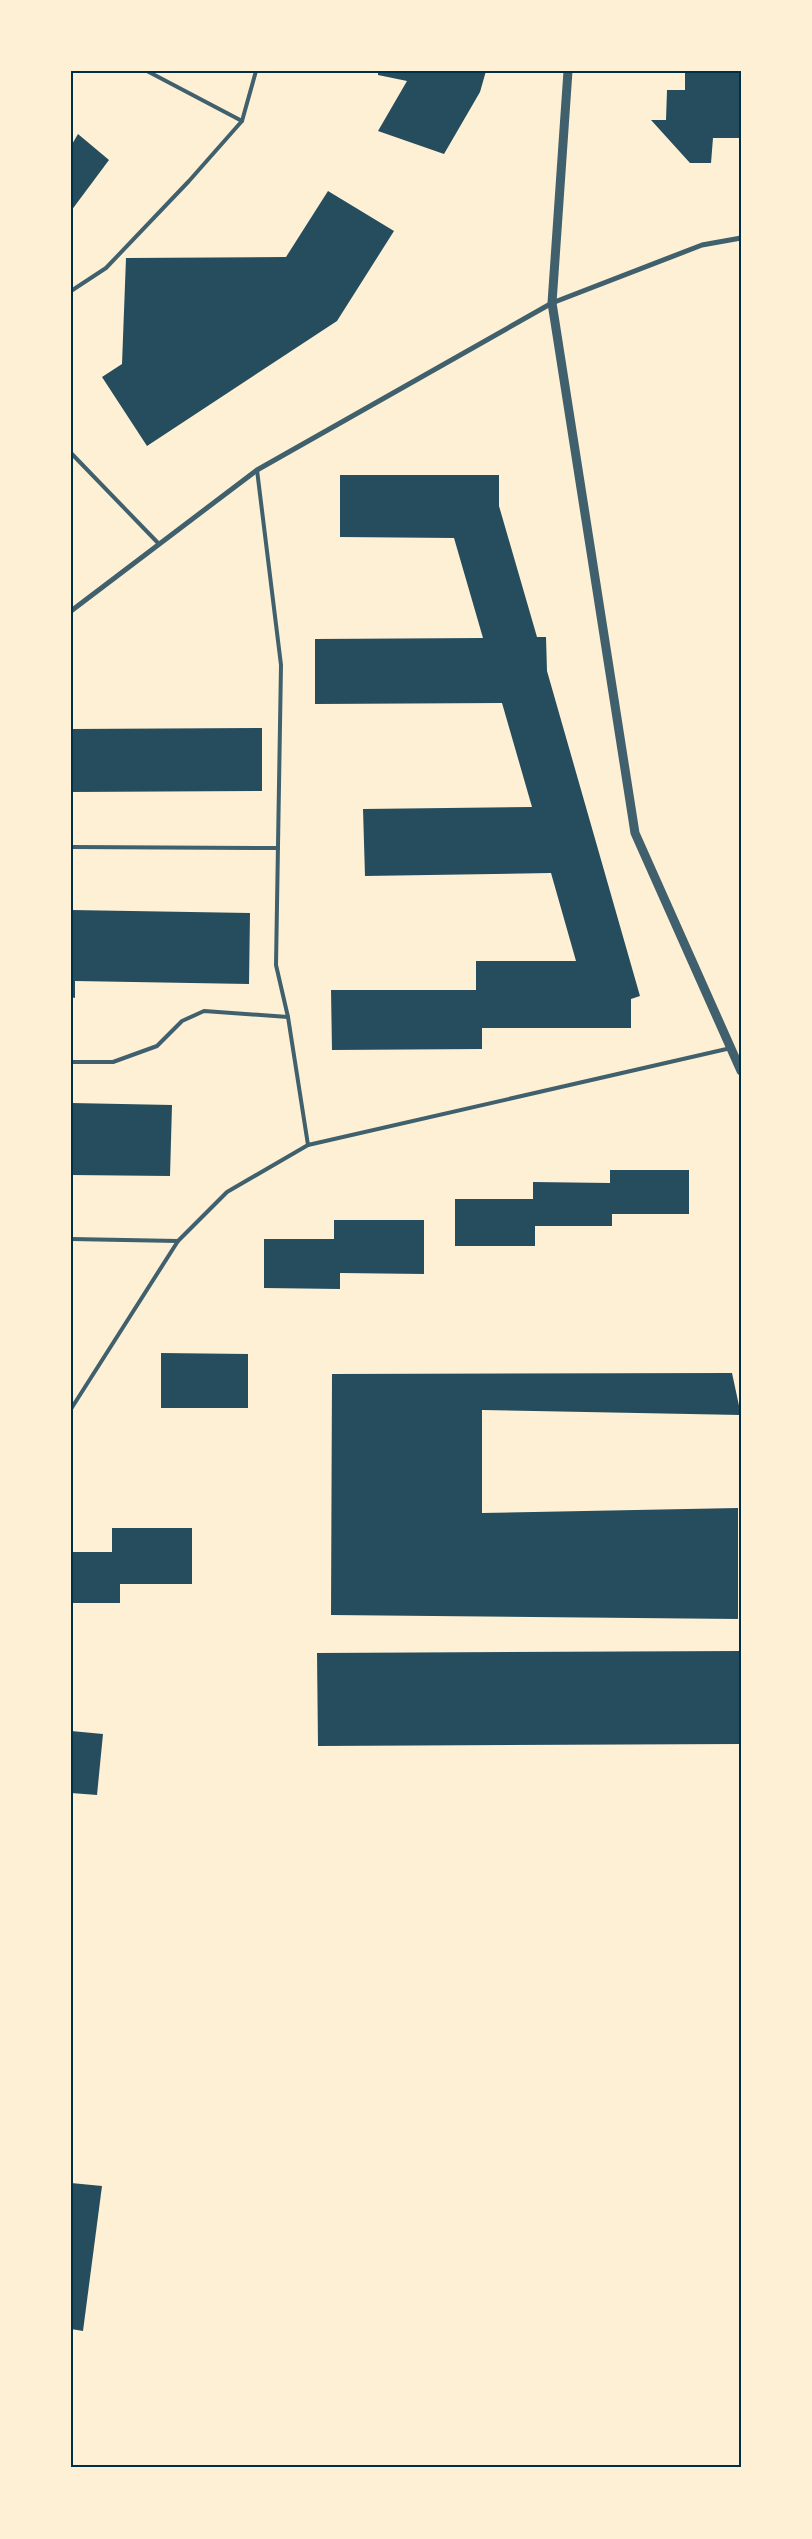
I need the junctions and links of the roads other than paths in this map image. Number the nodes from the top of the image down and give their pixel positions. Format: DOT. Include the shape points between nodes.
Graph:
graph roads {
  1 [pos="147,71"];
  2 [pos="256,71"];
  3 [pos="568,71"];
  4 [pos="242,121"];
  5 [pos="741,238"];
  6 [pos="71,291"];
  7 [pos="552,303"];
  8 [pos="71,453"];
  9 [pos="257,470"];
  10 [pos="159,544"];
  11 [pos="71,611"];
  12 [pos="71,847"];
  13 [pos="278,848"];
  14 [pos="288,1017"];
  15 [pos="731,1048"];
  16 [pos="71,1062"];
  17 [pos="741,1071"];
  18 [pos="308,1145"];
  19 [pos="71,1239"];
  20 [pos="178,1241"];
  21 [pos="73,1404"];
  22 [pos="71,1409"];
  1 -- 4 [label="lane"];
  2 -- 4 [label="lane"];
  3 -- 7 [label="street"];
  4 -- 6 [label="lane" via="106,268"];
  5 -- 7 [label="street" via="702,245"];
  7 -- 9 [label="street"];
  7 -- 15 [label="street" via="635,833"];
  8 -- 10 [label="lane"];
  9 -- 10 [label="street"];
  9 -- 13 [label="lane" via="281,665"];
  10 -- 11 [label="street"];
  12 -- 13 [label="lane"];
  13 -- 14 [label="lane" via="276,965"];
  14 -- 16 [label="lane" via="204,1011 182,1021 157,1046 113,1062"];
  14 -- 18 [label="lane"];
  15 -- 17 [label="street"];
  15 -- 18 [label="lane"];
  18 -- 20 [label="lane" via="227,1192"];
  19 -- 20 [label="lane"];
  20 -- 21 [label="lane"];
  21 -- 22 [label="lane"];
}
